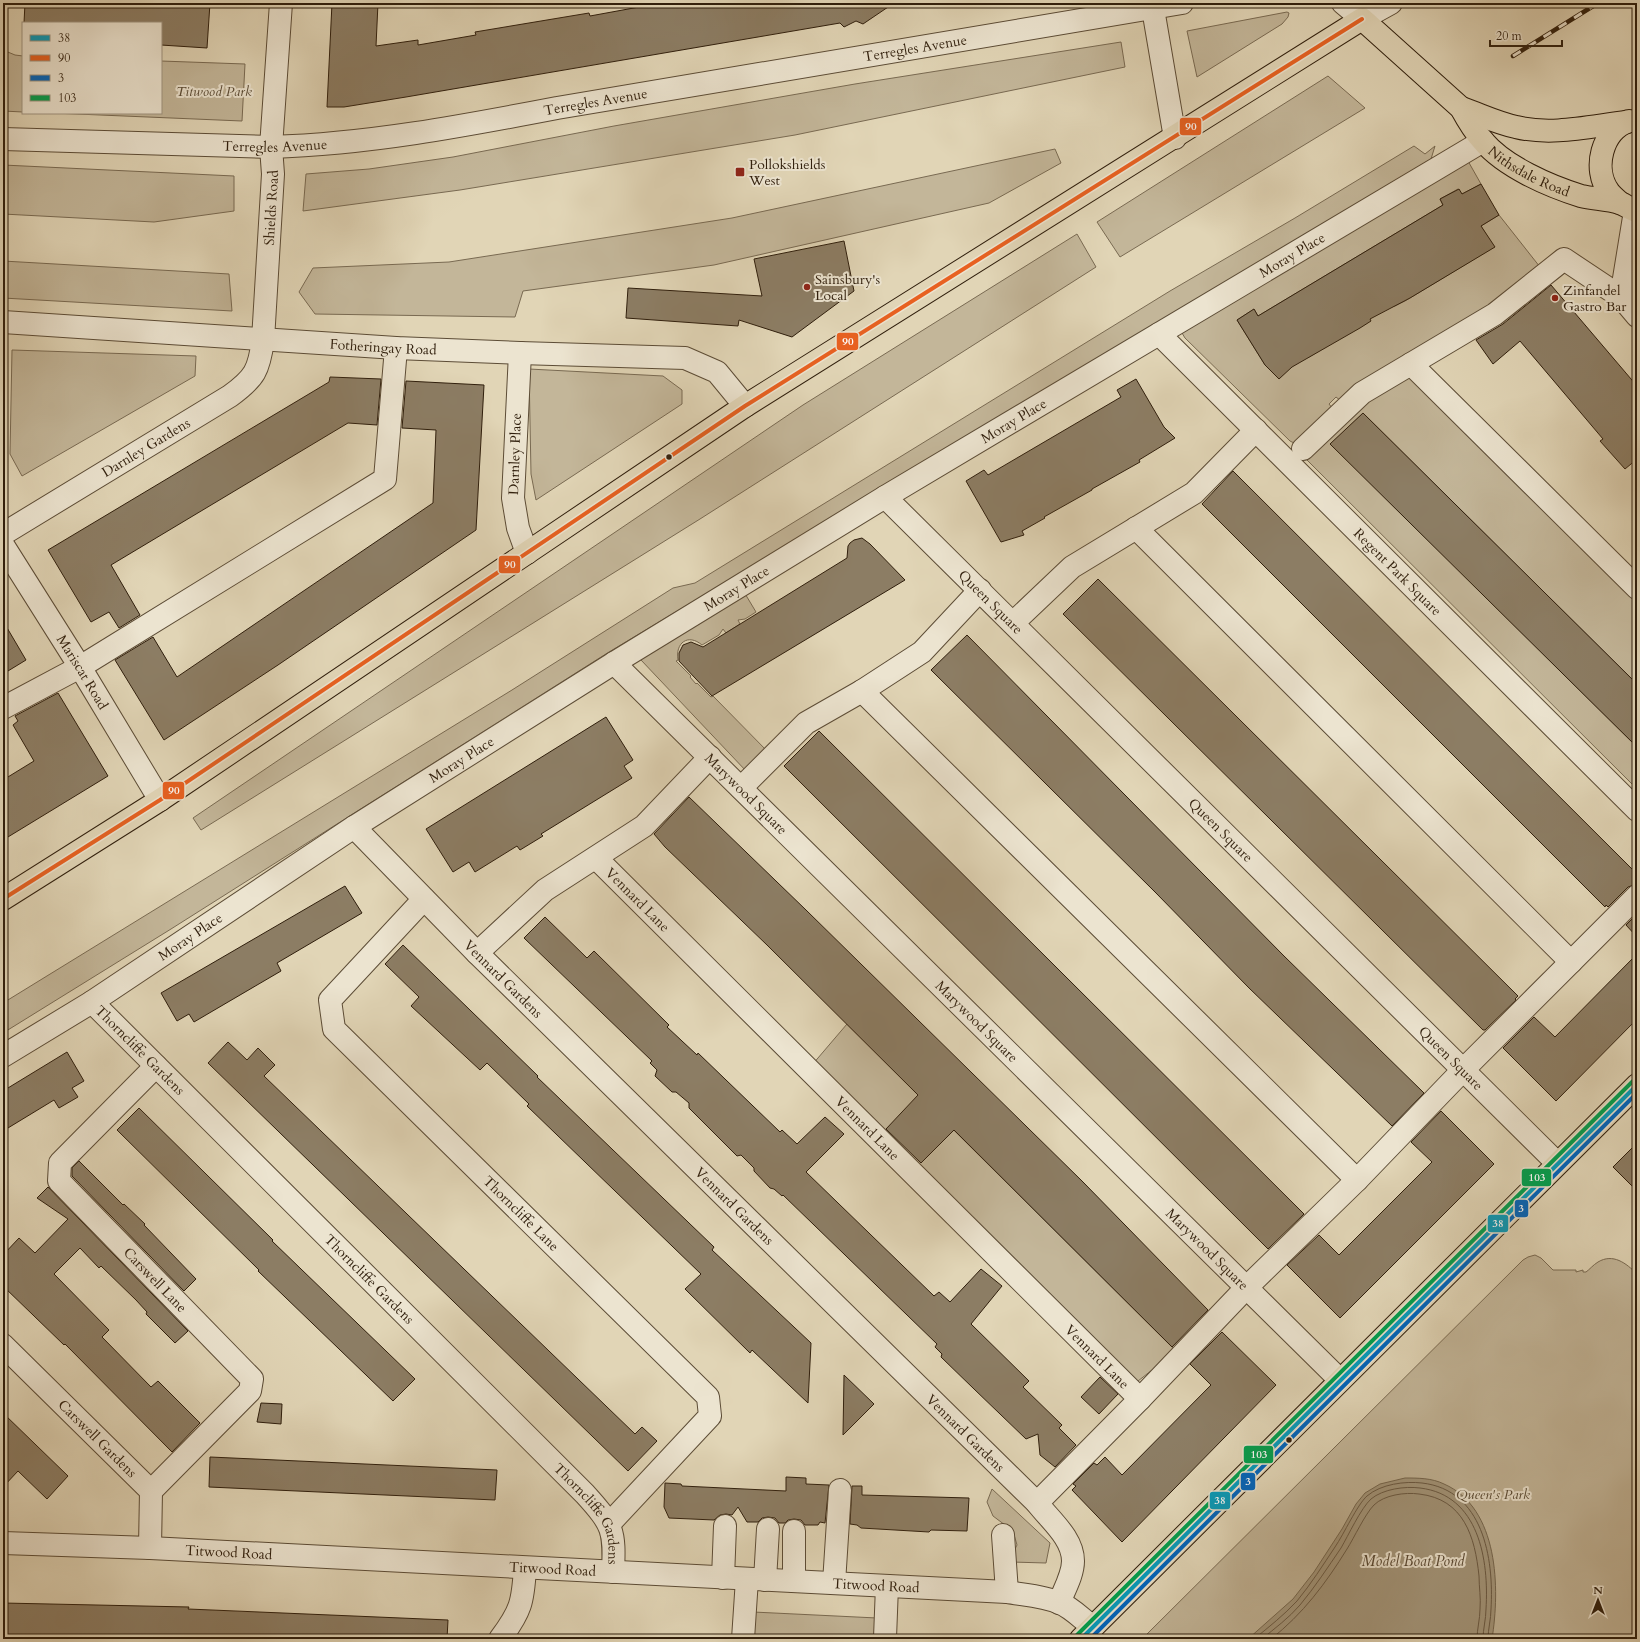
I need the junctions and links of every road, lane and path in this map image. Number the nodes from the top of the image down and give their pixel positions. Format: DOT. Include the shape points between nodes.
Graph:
graph roads {
  1 [pos="281,3"];
  2 [pos="1182,3"];
  3 [pos="1343,3"];
  4 [pos="1391,3"];
  5 [pos="1152,6"];
  6 [pos="1363,22"];
  7 [pos="1461,108"];
  8 [pos="1632,120"];
  9 [pos="1175,138"];
  10 [pos="3,139"];
  11 [pos="1483,141"];
  12 [pos="272,147"];
  13 [pos="1631,208"];
  14 [pos="1621,297"];
  15 [pos="1637,316"];
  16 [pos="3,322"];
  17 [pos="1159,334"];
  18 [pos="263,340"];
  19 [pos="396,348"];
  20 [pos="520,353"];
  21 [pos="1411,364"];
  22 [pos="745,406"];
  23 [pos="1256,430"];
  24 [pos="1303,449"];
  25 [pos="885,496"];
  26 [pos="1136,528"];
  27 [pos="3,534"];
  28 [pos="3,545"];
  29 [pos="527,553"];
  30 [pos="1637,588"];
  31 [pos="980,590"];
  32 [pos="1013,623"];
  33 [pos="614,663"];
  34 [pos="80,667"];
  35 [pos="862,691"];
  36 [pos="3,708"];
  37 [pos="710,757"];
  38 [pos="741,788"];
  39 [pos="160,800"];
  40 [pos="1637,810"];
  41 [pos="354,827"];
  42 [pos="596,858"];
  43 [pos="1637,896"];
  44 [pos="3,899"];
  45 [pos="424,899"];
  46 [pos="477,953"];
  47 [pos="1571,962"];
  48 [pos="92,1002"];
  49 [pos="3,1056"];
  50 [pos="156,1066"];
  51 [pos="1463,1070"];
  52 [pos="1637,1084"];
  53 [pos="1557,1164"];
  54 [pos="1357,1180"];
  55 [pos="1247,1287"];
  56 [pos="3,1345"];
  57 [pos="1340,1380"];
  58 [pos="1140,1399"];
  59 [pos="151,1490"];
  60 [pos="840,1490"];
  61 [pos="1037,1503"];
  62 [pos="610,1524"];
  63 [pos="726,1526"];
  64 [pos="768,1529"];
  65 [pos="794,1531"];
  66 [pos="1003,1535"];
  67 [pos="3,1543"];
  68 [pos="150,1548"];
  69 [pos="525,1568"];
  70 [pos="613,1572"];
  71 [pos="723,1578"];
  72 [pos="756,1579"];
  73 [pos="794,1581"];
  74 [pos="834,1583"];
  75 [pos="887,1586"];
  76 [pos="1007,1592"];
  77 [pos="1059,1603"];
  78 [pos="1087,1633"];
  79 [pos="886,1638"];
  80 [pos="500,1639"];
  81 [pos="743,1639"];
  1 -- 12 [label="street, Shields Road"];
  2 -- 5 [label="street, Terregles Avenue"];
  3 -- 6 [label="street, Nithsdale Road"];
  4 -- 6 [label="street"];
  5 -- 9 [label="street"];
  5 -- 12 [label="street, Terregles Avenue" via="457,127 351,142"];
  6 -- 7 [label="main road, Nithsdale Road"];
  6 -- 9 [label="main road"];
  7 -- 8 [label="main road, Nithsdale Road" via="1516,128 1566,130"];
  7 -- 11 [label="main road, Nithsdale Road"];
  8 -- 13 [label="main road, Nithsdale Road" via="1614,130 1605,144 1600,160 1602,176 1608,191"];
  9 -- 22 [label="main road"];
  10 -- 12 [label="street, Terregles Avenue"];
  11 -- 13 [label="main road, Nithsdale Road" via="1497,155 1517,168 1555,186 1582,196"];
  11 -- 17 [label="street, Moray Place"];
  12 -- 18 [label="street, Shields Road" via="273,174"];
  13 -- 14 [label="street"];
  14 -- 15 [label="street"];
  14 -- 21 [label="street" via="1564,259 1495,314"];
  16 -- 18 [label="street, Fotheringay Road"];
  17 -- 23 [label="street, Regent Park Square"];
  17 -- 25 [label="street, Moray Place"];
  18 -- 19 [label="street, Fotheringay Road"];
  18 -- 27 [label="street, Darnley Gardens" via="256,372 246,385"];
  19 -- 20 [label="street, Fotheringay Road"];
  19 -- 34 [label="street" via="384,479"];
  20 -- 22 [label="street, Fotheringay Road" via="685,358 717,372"];
  20 -- 29 [label="street, Darnley Place" via="513,498 518,528"];
  21 -- 24 [label="street" via="1362,393"];
  21 -- 30 [label="street"];
  22 -- 29 [label="main road"];
  23 -- 26 [label="street" via="1194,493"];
  23 -- 40 [label="street, Regent Park Square"];
  25 -- 31 [label="street, Queen Square"];
  25 -- 33 [label="street, Moray Place"];
  26 -- 32 [label="street" via="1072,567"];
  26 -- 47 [label="street"];
  28 -- 34 [label="street, Mariscat Road"];
  29 -- 39 [label="main road"];
  31 -- 32 [label="street, Queen Square"];
  31 -- 35 [label="street" via="922,652"];
  32 -- 51 [label="street, Queen Square"];
  33 -- 37 [label="street, Marywood Square"];
  33 -- 41 [label="street, Moray Place"];
  34 -- 36 [label="street"];
  34 -- 39 [label="street, Mariscat Road"];
  35 -- 38 [label="street" via="806,723"];
  35 -- 54 [label="street"];
  37 -- 38 [label="street, Marywood Square"];
  37 -- 42 [label="street" via="644,826"];
  38 -- 55 [label="street, Marywood Square"];
  39 -- 44 [label="main road"];
  41 -- 45 [label="street, Vennard Gardens"];
  41 -- 48 [label="street, Moray Place"];
  42 -- 46 [label="street" via="545,890"];
  42 -- 58 [label="street, Vennard Lane"];
  43 -- 47 [label="street"];
  45 -- 46 [label="street, Vennard Gardens"];
  45 -- 62 [label="street, Thorncliffe Lane" via="330,1000 334,1029 708,1397 710,1416"];
  46 -- 61 [label="street, Vennard Gardens"];
  47 -- 51 [label="street"];
  48 -- 49 [label="street, Moray Place"];
  48 -- 50 [label="street, Thorncliffe Gardens"];
  50 -- 59 [label="street, Carswell Lane" via="60,1164 59,1181 252,1379 250,1391"];
  50 -- 62 [label="street, Thorncliffe Gardens" via="585,1494"];
  51 -- 53 [label="street, Queen Square"];
  51 -- 54 [label="street"];
  52 -- 53 [label="main road"];
  53 -- 57 [label="main road"];
  54 -- 55 [label="street"];
  55 -- 57 [label="street, Marywood Square"];
  55 -- 58 [label="street"];
  56 -- 59 [label="street, Carswell Gardens"];
  57 -- 78 [label="main road"];
  58 -- 61 [label="street"];
  59 -- 68 [label="street"];
  60 -- 74 [label="street"];
  61 -- 77 [label="street, Vennard Gardens" via="1066,1538 1072,1550 1073,1562"];
  62 -- 70 [label="street, Thorncliffe Gardens" via="614,1545"];
  63 -- 71 [label="street"];
  64 -- 72 [label="street"];
  65 -- 73 [label="street"];
  66 -- 76 [label="street"];
  67 -- 68 [label="street, Titwood Road"];
  68 -- 69 [label="street, Titwood Road"];
  69 -- 70 [label="street, Titwood Road"];
  69 -- 80 [label="street" via="521,1607"];
  70 -- 71 [label="street, Titwood Road"];
  71 -- 72 [label="street, Titwood Road"];
  72 -- 73 [label="street, Titwood Road"];
  72 -- 81 [label="street"];
  73 -- 74 [label="street, Titwood Road"];
  74 -- 75 [label="street, Titwood Road"];
  75 -- 76 [label="street, Titwood Road"];
  75 -- 79 [label="street"];
  76 -- 77 [label="street, Titwood Road"];
  77 -- 78 [label="street, Titwood Road" via="1072,1610"];
}
